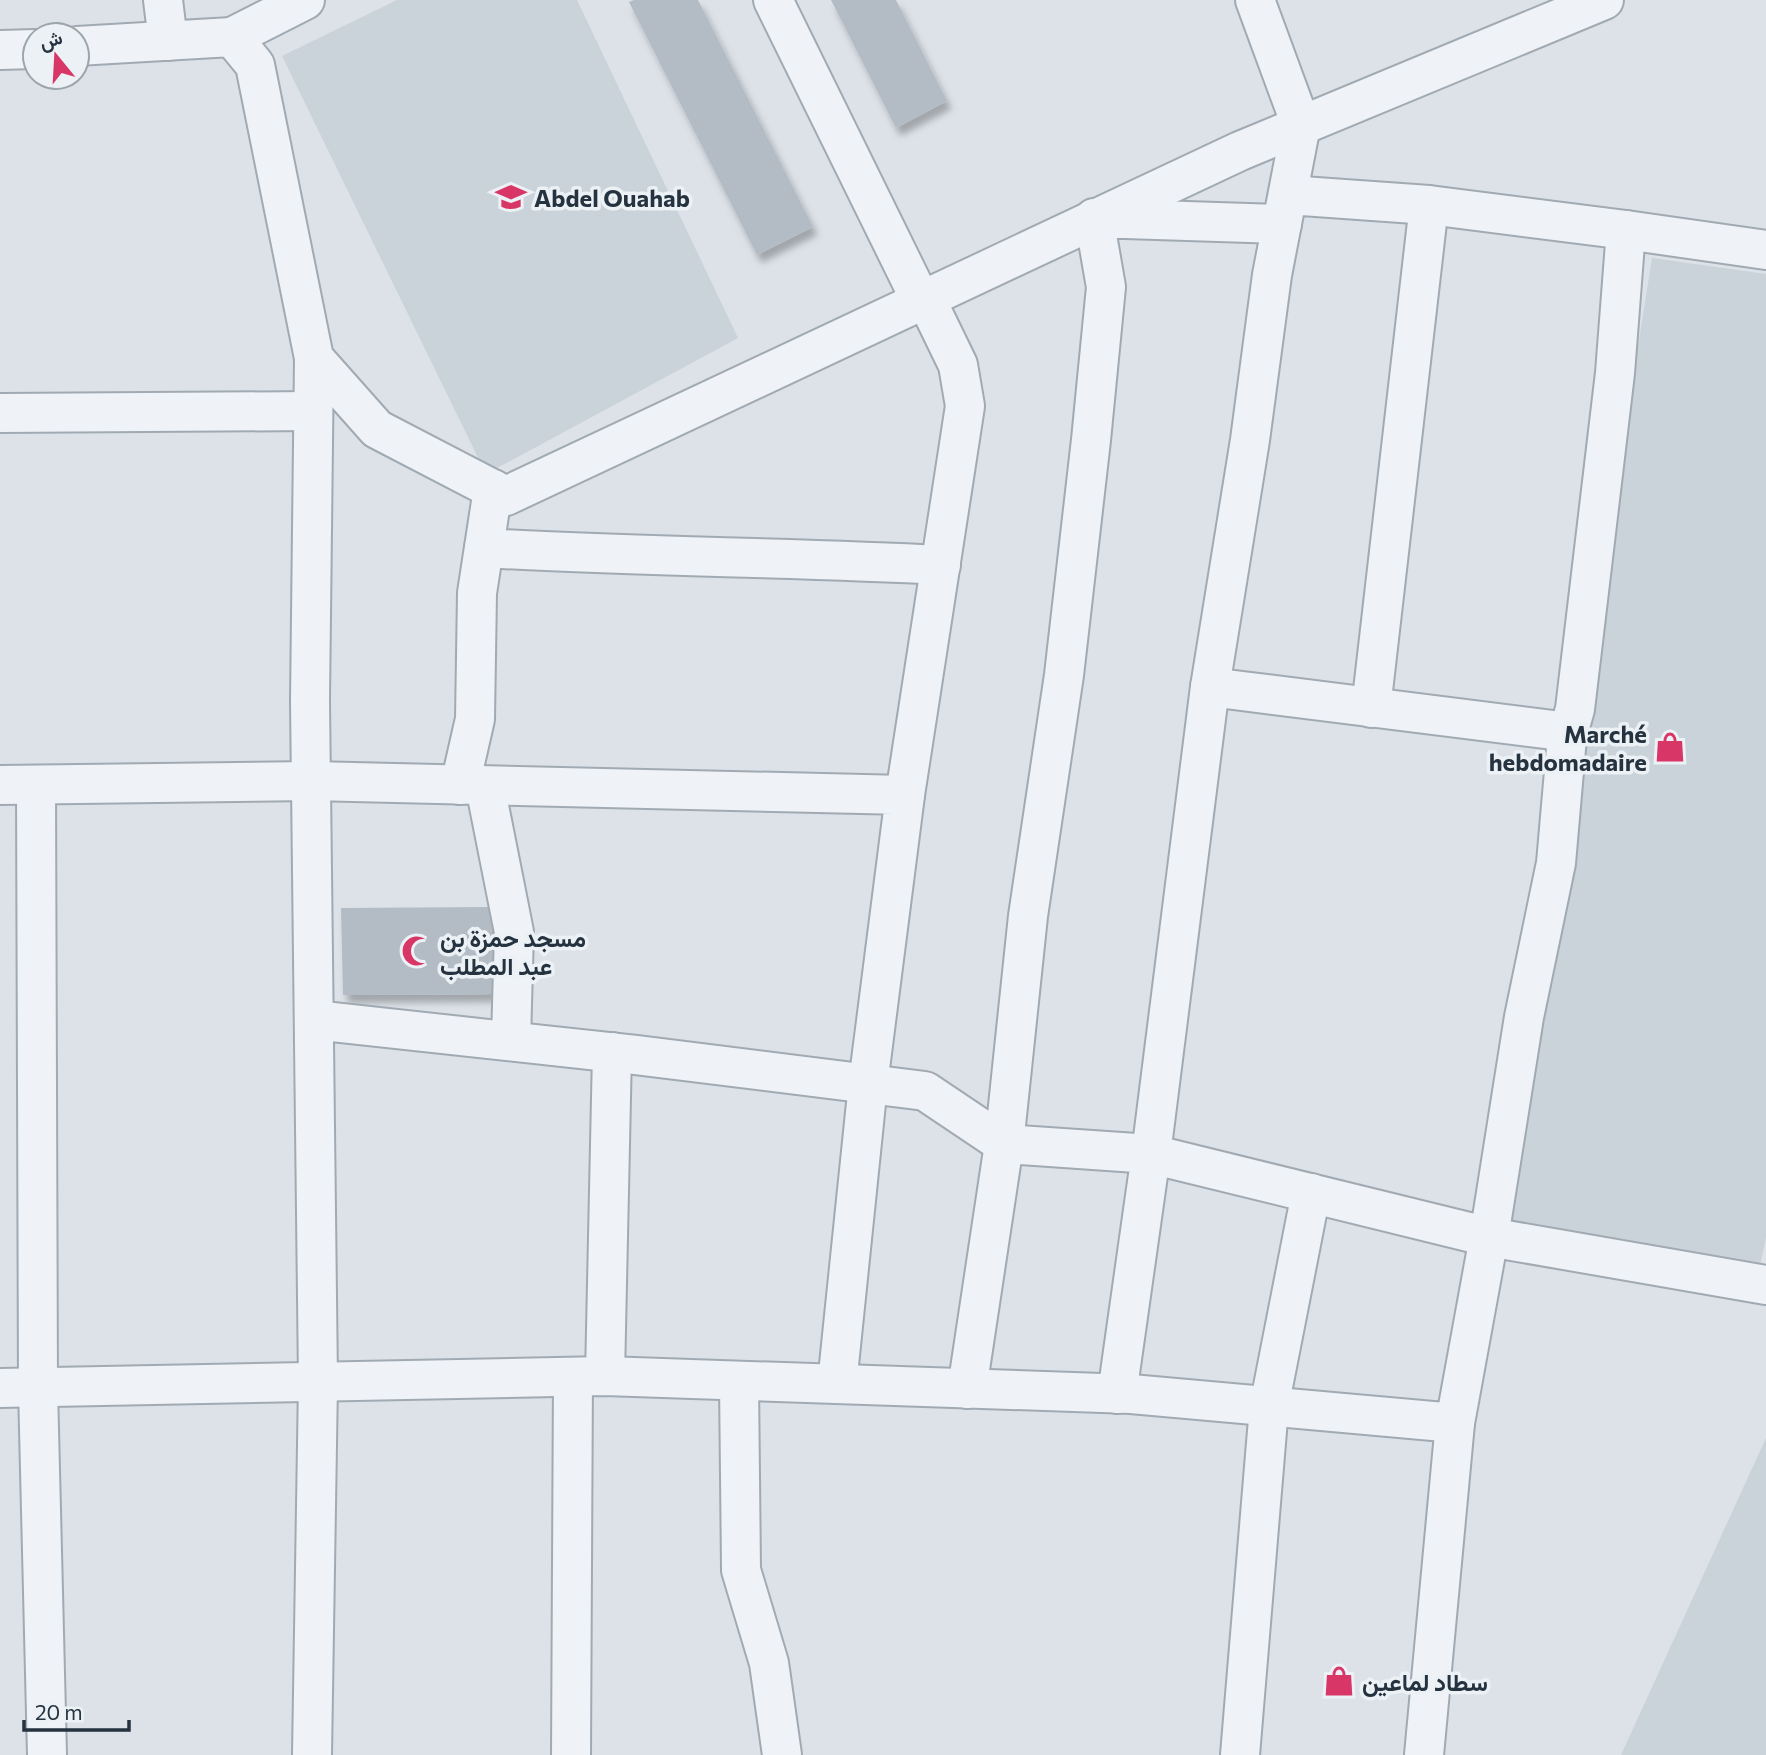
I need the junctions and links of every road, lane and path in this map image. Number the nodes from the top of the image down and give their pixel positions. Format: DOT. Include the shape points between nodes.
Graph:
graph roads {
  1 [pos="163,0"];
  2 [pos="305,0"];
  3 [pos="773,0"];
  4 [pos="1255,0"];
  5 [pos="1604,0"];
  6 [pos="232,37"];
  7 [pos="168,41"];
  8 [pos="91,45"];
  9 [pos="21,49"];
  10 [pos="0,50"];
  11 [pos="1301,125"];
  12 [pos="1429,205"];
  13 [pos="1285,210"];
  14 [pos="1094,218"];
  15 [pos="1626,230"];
  16 [pos="1766,250"];
  17 [pos="923,298"];
  18 [pos="314,358"];
  19 [pos="313,411"];
  20 [pos="0,413"];
  21 [pos="493,489"];
  22 [pos="484,548"];
  23 [pos="941,565"];
  24 [pos="1210,687"];
  25 [pos="1371,708"];
  26 [pos="1569,732"];
  27 [pos="311,781"];
  28 [pos="18,785"];
  29 [pos="472,786"];
  30 [pos="905,795"];
  31 [pos="314,1020"];
  32 [pos="511,1041"];
  33 [pos="611,1052"];
  34 [pos="868,1084"];
  35 [pos="1004,1144"];
  36 [pos="1151,1154"];
  37 [pos="1311,1194"];
  38 [pos="1489,1237"];
  39 [pos="1766,1285"];
  40 [pos="589,1377"];
  41 [pos="738,1381"];
  42 [pos="318,1382"];
  43 [pos="837,1384"];
  44 [pos="0,1388"];
  45 [pos="38,1388"];
  46 [pos="967,1389"];
  47 [pos="1117,1394"];
  48 [pos="1269,1407"];
  49 [pos="1455,1423"];
  50 [pos="47,1755"];
  51 [pos="312,1755"];
  52 [pos="571,1755"];
  53 [pos="782,1755"];
  54 [pos="1240,1755"];
  55 [pos="1424,1755"];
  1 -- 7 [label="street"];
  2 -- 6 [label="street"];
  3 -- 17 [label="street"];
  4 -- 11 [label="street"];
  5 -- 11 [label="street"];
  6 -- 7 [label="street"];
  6 -- 18 [label="street" via="256,65"];
  7 -- 8 [label="street"];
  9 -- 10 [label="street"];
  11 -- 13 [label="street"];
  11 -- 14 [label="street"];
  12 -- 13 [label="street"];
  12 -- 15 [label="street"];
  12 -- 25 [label="street"];
  13 -- 14 [label="street"];
  13 -- 24 [label="street"];
  14 -- 17 [label="street"];
  14 -- 35 [label="street" via="1106,287 1093,426 1064,675 1028,916"];
  15 -- 16 [label="street"];
  15 -- 26 [label="street" via="1615,373"];
  17 -- 21 [label="street" via="506,496"];
  17 -- 23 [label="street" via="958,365 965,406"];
  18 -- 19 [label="street"];
  18 -- 21 [label="street" via="377,429"];
  19 -- 20 [label="street"];
  19 -- 27 [label="street"];
  21 -- 22 [label="street"];
  22 -- 23 [label="street" via="631,557"];
  22 -- 29 [label="street" via="477,593"];
  23 -- 30 [label="street"];
  24 -- 25 [label="street"];
  24 -- 36 [label="street"];
  25 -- 26 [label="street"];
  26 -- 38 [label="street" via="1556,863 1524,1017"];
  27 -- 28 [label="street"];
  27 -- 29 [label="street"];
  27 -- 31 [label="street"];
  28 -- 45 [label="street"];
  29 -- 30 [label="street"];
  29 -- 32 [label="street" via="514,932"];
  30 -- 34 [label="street"];
  31 -- 32 [label="street"];
  31 -- 42 [label="street"];
  32 -- 33 [label="street"];
  33 -- 34 [label="street"];
  33 -- 40 [label="street"];
  34 -- 35 [label="street" via="925,1091"];
  34 -- 43 [label="street"];
  35 -- 36 [label="street"];
  35 -- 46 [label="street"];
  36 -- 37 [label="street"];
  36 -- 47 [label="street"];
  37 -- 38 [label="street"];
  37 -- 48 [label="street"];
  38 -- 39 [label="street"];
  38 -- 49 [label="street"];
  40 -- 41 [label="street"];
  40 -- 42 [label="street"];
  40 -- 52 [label="street"];
  41 -- 43 [label="street"];
  41 -- 53 [label="street" via="741,1570 769,1663"];
  42 -- 45 [label="street"];
  42 -- 51 [label="street"];
  43 -- 46 [label="street"];
  44 -- 45 [label="street"];
  45 -- 50 [label="street"];
  46 -- 47 [label="street"];
  47 -- 48 [label="street"];
  48 -- 49 [label="street"];
  48 -- 54 [label="street"];
  49 -- 55 [label="street"];
}
